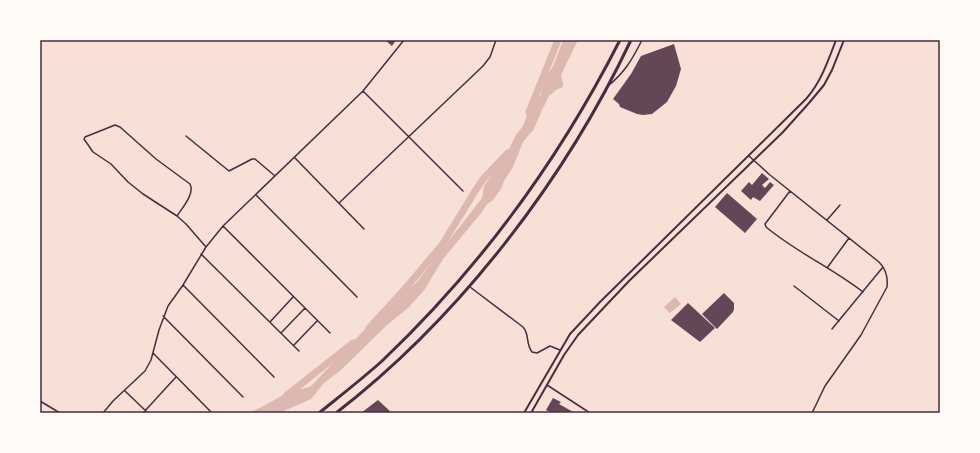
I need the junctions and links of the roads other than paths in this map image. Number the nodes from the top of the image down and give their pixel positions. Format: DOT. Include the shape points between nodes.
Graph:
graph roads {
  1 [pos="404,40"];
  2 [pos="496,40"];
  3 [pos="620,40"];
  4 [pos="631,40"];
  5 [pos="642,40"];
  6 [pos="836,40"];
  7 [pos="844,40"];
  8 [pos="607,88"];
  9 [pos="363,91"];
  10 [pos="186,136"];
  11 [pos="407,137"];
  12 [pos="749,155"];
  13 [pos="295,158"];
  14 [pos="753,160"];
  15 [pos="275,176"];
  16 [pos="463,191"];
  17 [pos="790,191"];
  18 [pos="256,195"];
  19 [pos="339,203"];
  20 [pos="840,205"];
  21 [pos="177,216"];
  22 [pos="827,220"];
  23 [pos="223,226"];
  24 [pos="364,229"];
  25 [pos="849,238"];
  26 [pos="206,247"];
  27 [pos="201,254"];
  28 [pos="883,266"];
  29 [pos="827,268"];
  30 [pos="183,285"];
  31 [pos="468,286"];
  32 [pos="794,286"];
  33 [pos="863,292"];
  34 [pos="293,297"];
  35 [pos="357,297"];
  36 [pos="305,308"];
  37 [pos="163,316"];
  38 [pos="318,320"];
  39 [pos="839,321"];
  40 [pos="270,322"];
  41 [pos="832,329"];
  42 [pos="281,333"];
  43 [pos="330,334"];
  44 [pos="294,346"];
  45 [pos="560,350"];
  46 [pos="299,351"];
  47 [pos="153,353"];
  48 [pos="176,377"];
  49 [pos="274,377"];
  50 [pos="547,385"];
  51 [pos="125,391"];
  52 [pos="243,397"];
  53 [pos="40,401"];
  54 [pos="146,411"];
  55 [pos="60,413"];
  56 [pos="103,413"];
  57 [pos="143,413"];
  58 [pos="148,413"];
  59 [pos="212,413"];
  60 [pos="319,413"];
  61 [pos="336,413"];
  62 [pos="524,413"];
  63 [pos="531,413"];
  64 [pos="590,413"];
  65 [pos="812,413"];
  1 -- 9 [label="street"];
  2 -- 11 [label="street" via="490,57 482,66"];
  3 -- 60 [label="highway" via="556,153 497,236 451,290 381,362"];
  4 -- 8 [label="highway"];
  5 -- 8 [label="street" via="630,64"];
  6 -- 12 [label="main road" via="827,65 813,90"];
  7 -- 14 [label="main road" via="824,85 783,132"];
  8 -- 31 [label="highway" via="581,133 532,206"];
  9 -- 11 [label="street"];
  9 -- 13 [label="street"];
  10 -- 15 [label="street" via="229,171 252,158"];
  11 -- 16 [label="street"];
  11 -- 19 [label="street"];
  12 -- 14 [label="street"];
  12 -- 45 [label="main road" via="600,302 570,334"];
  13 -- 15 [label="street"];
  13 -- 19 [label="street"];
  14 -- 17 [label="street"];
  14 -- 50 [label="main road" via="668,241 586,325 564,355"];
  15 -- 18 [label="street"];
  17 -- 22 [label="street"];
  17 -- 29 [label="street" via="765,224 767,229"];
  18 -- 23 [label="street"];
  18 -- 35 [label="street"];
  19 -- 24 [label="street"];
  20 -- 22 [label="street"];
  21 -- 21 [label="street" via="192,191 190,184 156,160 120,127 115,126 85,137 93,152 111,164 143,194"];
  21 -- 26 [label="street"];
  22 -- 25 [label="street"];
  23 -- 26 [label="street"];
  23 -- 34 [label="street"];
  25 -- 28 [label="street"];
  25 -- 29 [label="street"];
  26 -- 27 [label="street"];
  27 -- 30 [label="street"];
  27 -- 40 [label="street"];
  28 -- 33 [label="street"];
  28 -- 65 [label="street" via="888,281 882,298 862,336 825,386"];
  29 -- 33 [label="street"];
  30 -- 37 [label="street"];
  30 -- 49 [label="street"];
  31 -- 45 [label="street" via="524,327 527,345 532,352 537,353 550,346"];
  31 -- 61 [label="highway" via="390,368"];
  32 -- 39 [label="street"];
  33 -- 39 [label="street"];
  34 -- 36 [label="street"];
  34 -- 40 [label="street"];
  36 -- 38 [label="street"];
  36 -- 42 [label="street"];
  37 -- 47 [label="street"];
  37 -- 52 [label="street"];
  38 -- 43 [label="street"];
  38 -- 44 [label="street"];
  39 -- 41 [label="street"];
  40 -- 42 [label="street"];
  42 -- 44 [label="street"];
  44 -- 46 [label="street"];
  45 -- 62 [label="main road"];
  47 -- 48 [label="street"];
  47 -- 51 [label="street" via="145,370"];
  48 -- 54 [label="street"];
  48 -- 59 [label="street"];
  50 -- 63 [label="main road"];
  50 -- 64 [label="street"];
  51 -- 54 [label="street"];
  51 -- 56 [label="street"];
  53 -- 55 [label="street"];
  54 -- 57 [label="street"];
  54 -- 58 [label="street"];
}
